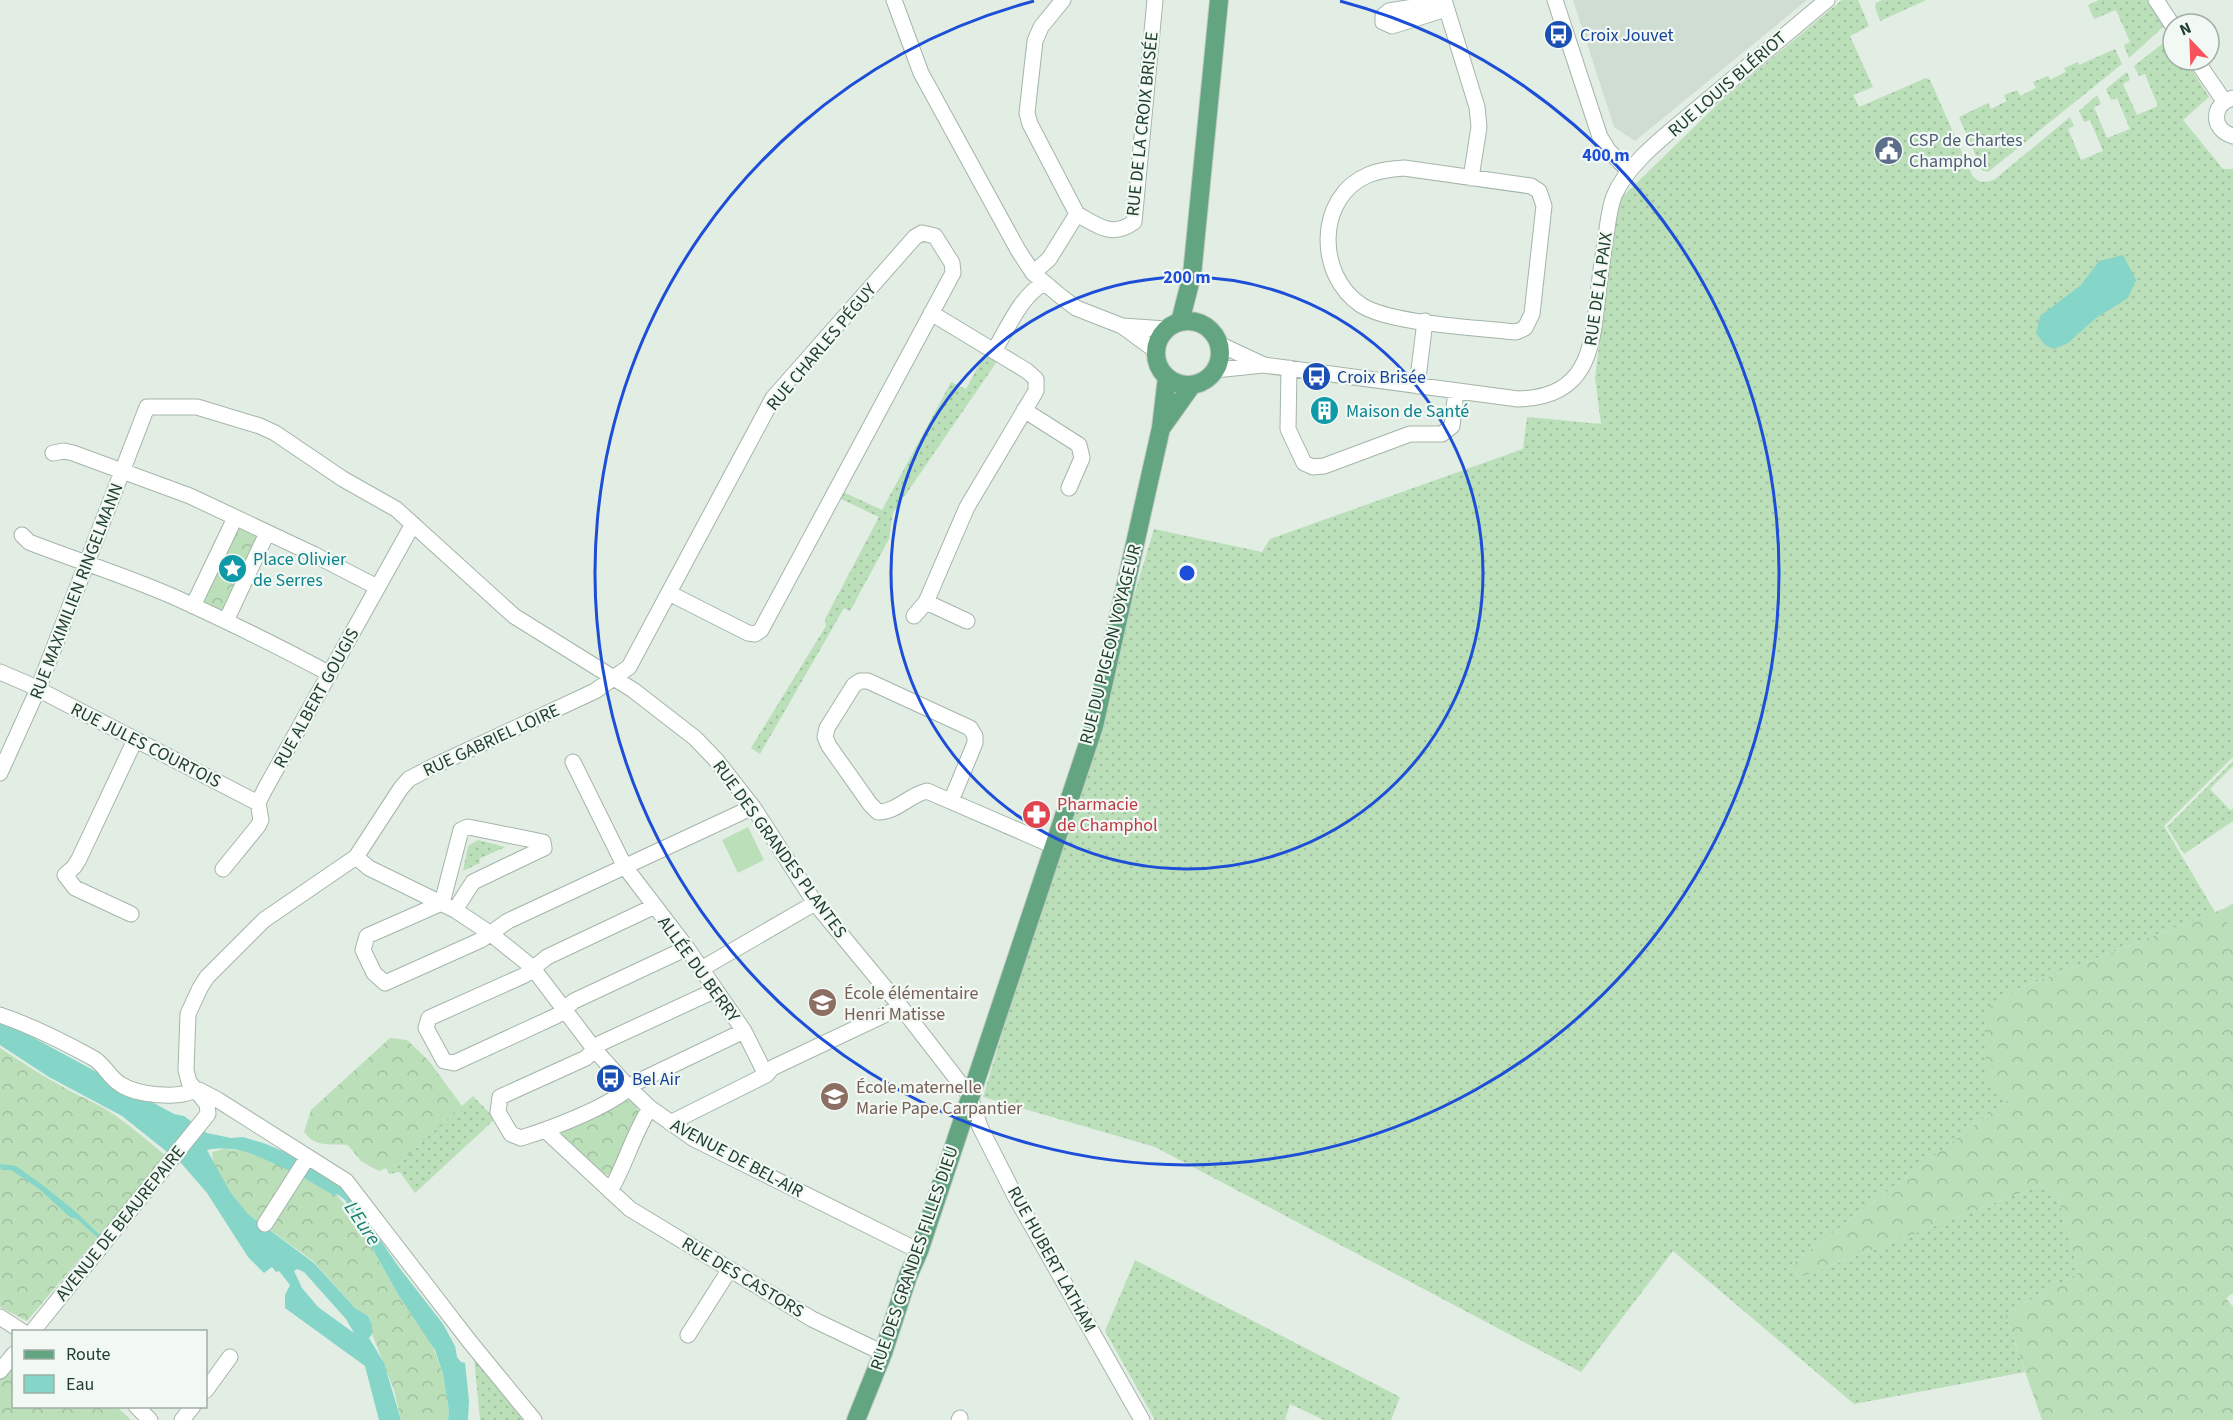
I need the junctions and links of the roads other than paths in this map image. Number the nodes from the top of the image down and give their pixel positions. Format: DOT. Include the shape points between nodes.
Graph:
graph roads {
  1 [pos="894,0"];
  2 [pos="1064,0"];
  3 [pos="1155,0"];
  4 [pos="1219,0"];
  5 [pos="1555,0"];
  6 [pos="1827,0"];
  7 [pos="1445,4"];
  8 [pos="2206,72"];
  9 [pos="2229,100"];
  10 [pos="2233,136"];
  11 [pos="1629,171"];
  12 [pos="1471,178"];
  13 [pos="1077,214"];
  14 [pos="1192,275"];
  15 [pos="1038,278"];
  16 [pos="931,313"];
  17 [pos="1425,321"];
  18 [pos="1201,323"];
  19 [pos="1122,326"];
  20 [pos="1173,326"];
  21 [pos="1219,344"];
  22 [pos="994,351"];
  23 [pos="1156,351"];
  24 [pos="1264,365"];
  25 [pos="1289,368"];
  26 [pos="1215,370"];
  27 [pos="1167,377"];
  28 [pos="1192,385"];
  29 [pos="1417,386"];
  30 [pos="1456,391"];
  31 [pos="147,407"];
  32 [pos="1024,410"];
  33 [pos="1161,428"];
  34 [pos="53,453"];
  35 [pos="123,470"];
  36 [pos="1069,488"];
  37 [pos="235,518"];
  38 [pos="413,524"];
  39 [pos="267,533"];
  40 [pos="22,535"];
  41 [pos="87,562"];
  42 [pos="377,587"];
  43 [pos="669,593"];
  44 [pos="926,602"];
  45 [pos="193,606"];
  46 [pos="914,616"];
  47 [pos="226,621"];
  48 [pos="967,621"];
  49 [pos="0,672"];
  50 [pos="330,674"];
  51 [pos="614,679"];
  52 [pos="38,689"];
  53 [pos="135,740"];
  54 [pos="573,762"];
  55 [pos="1,780"];
  56 [pos="951,801"];
  57 [pos="258,803"];
  58 [pos="753,807"];
  59 [pos="1054,846"];
  60 [pos="356,858"];
  61 [pos="625,867"];
  62 [pos="223,869"];
  63 [pos="815,903"];
  64 [pos="655,906"];
  65 [pos="448,907"];
  66 [pos="131,914"];
  67 [pos="491,934"];
  68 [pos="687,948"];
  69 [pos="532,967"];
  70 [pos="701,969"];
  71 [pos="716,990"];
  72 [pos="901,1007"];
  73 [pos="564,1009"];
  74 [pos="0,1015"];
  75 [pos="744,1031"];
  76 [pos="595,1050"];
  77 [pos="766,1075"];
  78 [pos="629,1088"];
  79 [pos="196,1089"];
  80 [pos="970,1096"];
  81 [pos="210,1108"];
  82 [pos="650,1108"];
  83 [pos="670,1123"];
  84 [pos="545,1130"];
  85 [pos="307,1158"];
  86 [pos="610,1191"];
  87 [pos="265,1224"];
  88 [pos="919,1251"];
  89 [pos="730,1269"];
  90 [pos="0,1317"];
  91 [pos="19,1330"];
  92 [pos="34,1330"];
  93 [pos="688,1335"];
  94 [pos="883,1353"];
  95 [pos="12,1356"];
  96 [pos="230,1357"];
  97 [pos="0,1371"];
  98 [pos="207,1388"];
  99 [pos="137,1408"];
  100 [pos="192,1408"];
  101 [pos="150,1420"];
  102 [pos="182,1420"];
  103 [pos="534,1420"];
  104 [pos="856,1420"];
  105 [pos="1142,1420"];
  1 -- 15 [label="street" via="931,93 1018,250"];
  2 -- 13 [label="street" via="1041,27 1035,41 1027,113"];
  3 -- 13 [label="street, RUE DE LA CROIX BRISÉE" via="1134,222 1124,230 1105,229"];
  4 -- 14 [label="main road"];
  5 -- 11 [label="street" via="1600,137"];
  6 -- 11 [label="street, RUE LOUIS BLÉRIOT"];
  7 -- 12 [label="street" via="1477,106 1479,127"];
  8 -- 9 [label="street"];
  9 -- 10 [label="street" via="2218,109 2216,120 2222,131"];
  11 -- 30 [label="street, RUE DE LA PAIX" via="1612,200 1593,338 1578,374 1548,394 1533,398"];
  12 -- 17 [label="street" via="1531,186 1542,197 1532,314 1525,328 1516,332"];
  12 -- 17 [label="street" via="1386,169 1366,176 1350,188 1335,207 1329,225 1331,267 1342,287 1360,304 1379,314"];
  13 -- 15 [label="street"];
  14 -- 18 [label="main road"];
  14 -- 20 [label="main road"];
  15 -- 19 [label="street" via="1076,308"];
  15 -- 22 [label="street"];
  16 -- 22 [label="street"];
  16 -- 43 [label="street, RUE CHARLES PÉGUY" via="761,630 748,633"];
  16 -- 43 [label="street, RUE CHARLES PÉGUY" via="954,268 935,236 922,233 773,398"];
  17 -- 29 [label="street"];
  18 -- 20 [label="main road" via="1191,321"];
  18 -- 21 [label="main road" via="1213,332"];
  19 -- 20 [label="street"];
  19 -- 23 [label="street"];
  20 -- 23 [label="main road" via="1159,339"];
  21 -- 24 [label="street, RUE DE LA PAIX"];
  21 -- 26 [label="main road" via="1220,358"];
  22 -- 32 [label="street" via="1036,379 1036,391"];
  23 -- 27 [label="main road" via="1158,366"];
  24 -- 25 [label="street, RUE DE LA PAIX"];
  24 -- 26 [label="street, RUE DE LA PAIX"];
  25 -- 29 [label="street, RUE DE LA PAIX"];
  25 -- 30 [label="street" via="1288,429 1304,463 1313,467 1410,434 1442,434 1452,426"];
  26 -- 28 [label="main road"];
  27 -- 28 [label="main road" via="1179,384"];
  27 -- 33 [label="main road, RUE DU PIGEON VOYAGEUR"];
  28 -- 33 [label="main road, RUE DU PIGEON VOYAGEUR"];
  29 -- 30 [label="street, RUE DE LA PAIX"];
  31 -- 35 [label="street, RUE MAXIMILIEN RINGELMANN"];
  31 -- 38 [label="street, RUE DES GRANDES PLANTES" via="197,407 260,426 396,509"];
  32 -- 36 [label="street" via="1079,446 1082,458"];
  32 -- 44 [label="street" via="967,507"];
  33 -- 59 [label="main road, RUE DU PIGEON VOYAGEUR" via="1094,726"];
  34 -- 35 [label="street" via="64,451"];
  35 -- 37 [label="street"];
  35 -- 41 [label="street, RUE MAXIMILIEN RINGELMANN"];
  37 -- 39 [label="street"];
  37 -- 45 [label="street"];
  38 -- 42 [label="street, RUE ALBERT GOUGIS"];
  38 -- 51 [label="street, RUE DES GRANDES PLANTES" via="514,616"];
  39 -- 42 [label="street"];
  39 -- 47 [label="street"];
  40 -- 41 [label="street" via="29,542"];
  41 -- 45 [label="street"];
  41 -- 52 [label="street, RUE MAXIMILIEN RINGELMANN"];
  42 -- 50 [label="street, RUE ALBERT GOUGIS"];
  43 -- 51 [label="street, RUE CHARLES PÉGUY" via="629,667"];
  44 -- 46 [label="street"];
  44 -- 48 [label="street"];
  45 -- 47 [label="street"];
  47 -- 50 [label="street"];
  49 -- 52 [label="street, RUE JULES COURTOIS"];
  50 -- 57 [label="street, RUE ALBERT GOUGIS"];
  51 -- 58 [label="street, RUE DES GRANDES PLANTES" via="695,738"];
  51 -- 60 [label="street, RUE GABRIEL LOIRE" via="409,779"];
  52 -- 53 [label="street, RUE JULES COURTOIS"];
  52 -- 55 [label="street, RUE MAXIMILIEN RINGELMANN"];
  53 -- 57 [label="street, RUE JULES COURTOIS"];
  53 -- 66 [label="street" via="79,859 65,875 75,888"];
  54 -- 61 [label="street, ALLÉE DU BERRY"];
  56 -- 56 [label="street" via="975,743 970,728 868,681 854,685 825,737 870,804 878,812 889,812 927,791"];
  56 -- 59 [label="street"];
  57 -- 62 [label="street, RUE ALBERT GOUGIS" via="258,826"];
  58 -- 61 [label="street"];
  58 -- 63 [label="street, RUE DES GRANDES PLANTES"];
  59 -- 80 [label="main road, RUE DU PIGEON VOYAGEUR"];
  60 -- 65 [label="street, AVENUE DE BEL-AIR"];
  60 -- 79 [label="street, RUE GABRIEL LOIRE" via="264,920 207,977 188,1014 186,1070"];
  61 -- 64 [label="street, ALLÉE DU BERRY"];
  61 -- 67 [label="street" via="508,921"];
  63 -- 70 [label="street"];
  63 -- 72 [label="street, RUE DES GRANDES PLANTES"];
  64 -- 68 [label="street, ALLÉE DU BERRY"];
  64 -- 69 [label="street"];
  65 -- 65 [label="street" via="473,882 544,848 543,842 468,827 461,830"];
  65 -- 67 [label="street, AVENUE DE BEL-AIR"];
  65 -- 67 [label="street" via="367,936 363,950 374,973 385,983"];
  67 -- 69 [label="street, AVENUE DE BEL-AIR"];
  68 -- 70 [label="street, ALLÉE DU BERRY"];
  68 -- 73 [label="street"];
  69 -- 73 [label="street, AVENUE DE BEL-AIR"];
  69 -- 73 [label="street" via="525,975 429,1018 426,1028 444,1061 454,1063"];
  70 -- 71 [label="street, ALLÉE DU BERRY"];
  71 -- 75 [label="street, ALLÉE DU BERRY"];
  71 -- 76 [label="street" via="599,1044"];
  72 -- 77 [label="street" via="772,1068"];
  72 -- 80 [label="street, RUE DES GRANDES PLANTES"];
  73 -- 76 [label="street, AVENUE DE BEL-AIR"];
  74 -- 79 [label="street" via="96,1060 121,1084 135,1091 185,1094"];
  75 -- 77 [label="street, ALLÉE DU BERRY"];
  75 -- 78 [label="street"];
  76 -- 78 [label="street, AVENUE DE BEL-AIR"];
  76 -- 84 [label="street" via="586,1058 500,1098 498,1112 511,1134 521,1138"];
  77 -- 83 [label="street"];
  78 -- 82 [label="street, AVENUE DE BEL-AIR"];
  78 -- 84 [label="street"];
  79 -- 81 [label="street"];
  80 -- 88 [label="main road, RUE DES GRANDES FILLES DIEU"];
  80 -- 105 [label="street, RUE HUBERT LATHAM" via="980,1127 1015,1196"];
  81 -- 85 [label="street" via="242,1116"];
  81 -- 92 [label="street, AVENUE DE BEAUREPAIRE"];
  82 -- 83 [label="street, AVENUE DE BEL-AIR"];
  82 -- 86 [label="street"];
  83 -- 88 [label="street, AVENUE DE BEL-AIR" via="694,1139"];
  84 -- 86 [label="street, RUE DES CASTORS"];
  85 -- 87 [label="street"];
  85 -- 103 [label="street" via="346,1181"];
  86 -- 89 [label="street, RUE DES CASTORS" via="630,1209"];
  88 -- 94 [label="main road, RUE DES GRANDES FILLES DIEU"];
  89 -- 93 [label="street"];
  89 -- 94 [label="street, RUE DES CASTORS" via="812,1319"];
  90 -- 91 [label="street"];
  94 -- 104 [label="main road, RUE DES GRANDES FILLES DIEU"];
  95 -- 97 [label="street"];
  96 -- 98 [label="street"];
  99 -- 101 [label="street"];
  100 -- 102 [label="street"];
}
